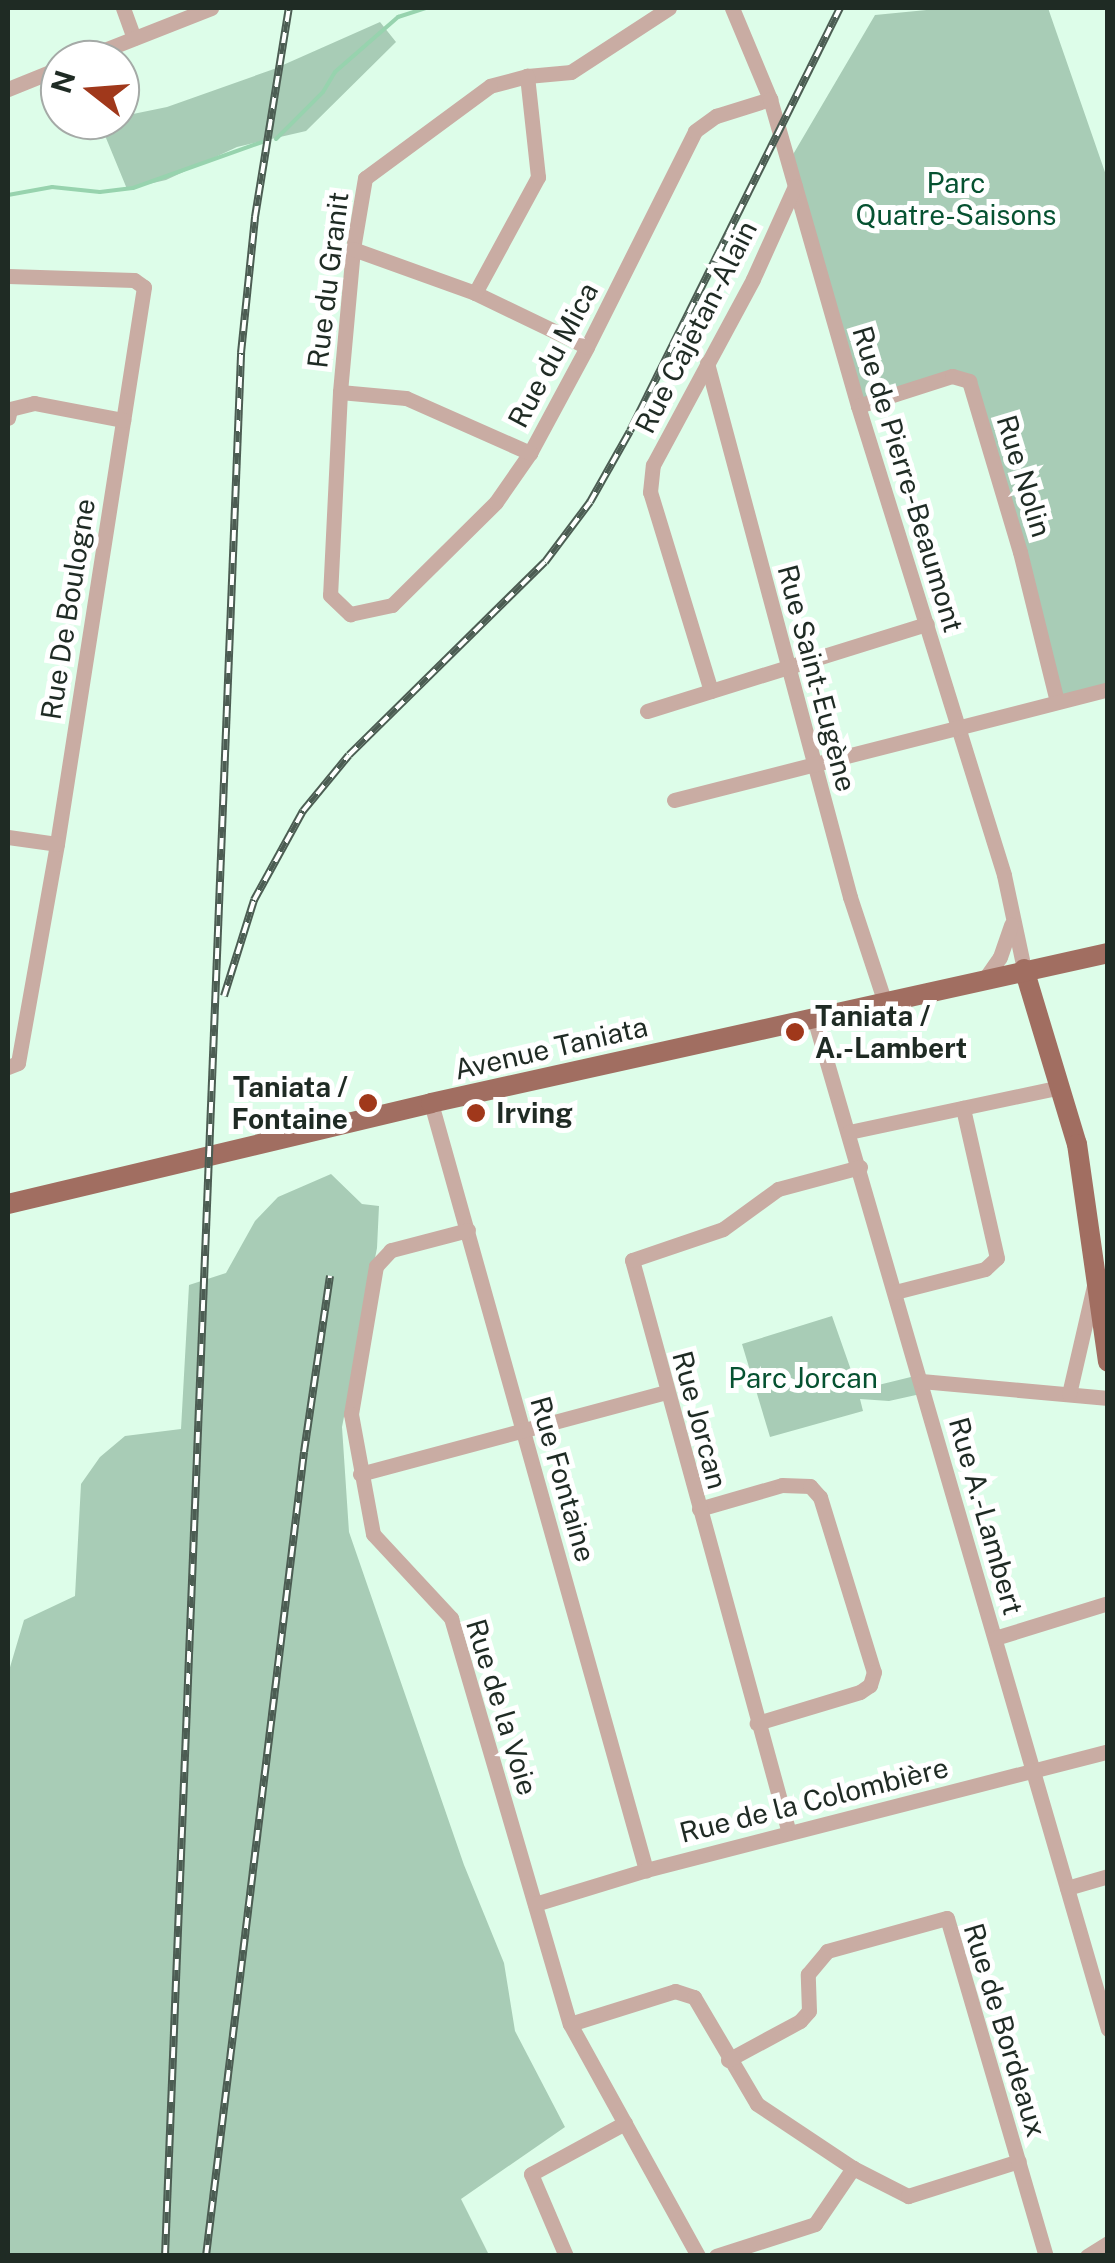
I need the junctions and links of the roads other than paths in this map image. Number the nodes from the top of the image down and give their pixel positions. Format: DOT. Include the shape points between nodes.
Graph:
graph roads {
  1 [pos="124,8"];
  2 [pos="210,8"];
  3 [pos="669,8"];
  4 [pos="732,8"];
  5 [pos="134,38"];
  6 [pos="129,40"];
  7 [pos="40,76"];
  8 [pos="526,76"];
  9 [pos="8,89"];
  10 [pos="770,99"];
  11 [pos="795,186"];
  12 [pos="353,249"];
  13 [pos="8,276"];
  14 [pos="475,293"];
  15 [pos="586,348"];
  16 [pos="707,363"];
  17 [pos="340,392"];
  18 [pos="858,406"];
  19 [pos="8,418"];
  20 [pos="123,420"];
  21 [pos="530,453"];
  22 [pos="350,614"];
  23 [pos="926,624"];
  24 [pos="788,667"];
  25 [pos="1108,689"];
  26 [pos="711,692"];
  27 [pos="1056,698"];
  28 [pos="647,711"];
  29 [pos="958,725"];
  30 [pos="813,764"];
  31 [pos="674,800"];
  32 [pos="8,837"];
  33 [pos="57,844"];
  34 [pos="1011,921"];
  35 [pos="1108,953"];
  36 [pos="1024,969"];
  37 [pos="986,977"];
  38 [pos="885,1003"];
  39 [pos="814,1018"];
  40 [pos="8,1067"];
  41 [pos="1060,1087"];
  42 [pos="431,1103"];
  43 [pos="963,1108"];
  44 [pos="850,1132"];
  45 [pos="860,1167"];
  46 [pos="8,1204"];
  47 [pos="468,1230"];
  48 [pos="1100,1260"];
  49 [pos="896,1292"];
  50 [pos="1108,1362"];
  51 [pos="921,1381"];
  52 [pos="666,1392"];
  53 [pos="1069,1394"];
  54 [pos="1108,1398"];
  55 [pos="524,1430"];
  56 [pos="360,1474"];
  57 [pos="699,1510"];
  58 [pos="1108,1603"];
  59 [pos="995,1638"];
  60 [pos="757,1723"];
  61 [pos="1108,1751"];
  62 [pos="1033,1770"];
  63 [pos="789,1833"];
  64 [pos="646,1870"];
  65 [pos="1108,1876"];
  66 [pos="1067,1888"];
  67 [pos="535,1904"];
  68 [pos="570,2024"];
  69 [pos="1108,2029"];
  70 [pos="728,2060"];
  71 [pos="625,2123"];
  72 [pos="1019,2161"];
  73 [pos="853,2168"];
  74 [pos="1108,2243"];
  75 [pos="566,2256"];
  76 [pos="698,2256"];
  77 [pos="716,2256"];
  78 [pos="1046,2256"];
  79 [pos="1087,2256"];
  1 -- 5 [label="street"];
  2 -- 5 [label="street"];
  3 -- 8 [label="street, Rue du Granit" via="571,72"];
  4 -- 10 [label="street, Rue de Pierre-Beaumont"];
  5 -- 6 [label="street"];
  7 -- 9 [label="street"];
  8 -- 12 [label="street, Rue du Granit" via="490,86 365,178"];
  8 -- 14 [label="street" via="538,177"];
  10 -- 11 [label="street, Rue de Pierre-Beaumont"];
  10 -- 15 [label="street, Rue du Mica" via="716,116 695,131"];
  11 -- 16 [label="street, Rue Cajetan-Alain"];
  11 -- 18 [label="street, Rue de Pierre-Beaumont"];
  12 -- 14 [label="street"];
  12 -- 17 [label="street, Rue du Granit"];
  13 -- 20 [label="street, Rue De Boulogne" via="134,280 144,286"];
  14 -- 15 [label="street"];
  15 -- 21 [label="street, Rue du Mica"];
  16 -- 24 [label="street, Rue Saint-Eugène"];
  16 -- 26 [label="street, Rue Cajetan-Alain" via="652,465 650,492"];
  17 -- 21 [label="street" via="406,398"];
  17 -- 22 [label="street, Rue du Granit" via="330,595"];
  18 -- 23 [label="street, Rue de Pierre-Beaumont"];
  18 -- 27 [label="street, Rue Nolin" via="952,376 969,381"];
  19 -- 20 [label="street" via="10,410 34,403"];
  20 -- 33 [label="street, Rue De Boulogne"];
  21 -- 22 [label="street, Rue du Mica" via="496,502 392,605"];
  23 -- 24 [label="street"];
  23 -- 29 [label="street, Rue de Pierre-Beaumont"];
  24 -- 26 [label="street"];
  24 -- 30 [label="street, Rue Saint-Eugène"];
  25 -- 27 [label="street"];
  26 -- 28 [label="street"];
  27 -- 29 [label="street"];
  29 -- 30 [label="street"];
  29 -- 34 [label="street, Rue de Pierre-Beaumont" via="1004,875"];
  30 -- 31 [label="street"];
  30 -- 38 [label="street, Rue Saint-Eugène"];
  32 -- 33 [label="street"];
  33 -- 40 [label="street, Rue De Boulogne" via="18,1064"];
  34 -- 36 [label="street, Rue de Pierre-Beaumont"];
  34 -- 37 [label="street"];
  35 -- 36 [label="main road, Avenue Taniata"];
  36 -- 37 [label="main road, Avenue Taniata"];
  36 -- 41 [label="main road"];
  37 -- 38 [label="main road, Avenue Taniata"];
  38 -- 39 [label="main road, Avenue Taniata"];
  39 -- 42 [label="main road, Avenue Taniata"];
  39 -- 44 [label="street, Rue A.-Lambert"];
  41 -- 43 [label="street"];
  41 -- 48 [label="main road"];
  42 -- 46 [label="main road, Avenue Taniata"];
  42 -- 47 [label="street, Rue Fontaine"];
  43 -- 44 [label="street"];
  43 -- 49 [label="street" via="997,1258 985,1270"];
  44 -- 45 [label="street, Rue A.-Lambert"];
  45 -- 49 [label="street, Rue A.-Lambert"];
  45 -- 52 [label="street, Rue Jorcan" via="778,1189 723,1229 632,1260"];
  47 -- 55 [label="street, Rue Fontaine"];
  47 -- 56 [label="street, Rue de la Voie" via="391,1250 376,1266 351,1414"];
  48 -- 50 [label="main road"];
  48 -- 53 [label="street"];
  49 -- 51 [label="street, Rue A.-Lambert"];
  51 -- 53 [label="street"];
  51 -- 59 [label="street, Rue A.-Lambert"];
  52 -- 55 [label="street"];
  52 -- 57 [label="street, Rue Jorcan"];
  53 -- 54 [label="street"];
  55 -- 56 [label="street"];
  55 -- 64 [label="street, Rue Fontaine"];
  56 -- 67 [label="street, Rue de la Voie" via="374,1534 451,1618"];
  57 -- 60 [label="street, Rue Jorcan"];
  57 -- 60 [label="street" via="782,1485 810,1486 820,1497 874,1672 860,1692"];
  58 -- 59 [label="street"];
  59 -- 62 [label="street, Rue A.-Lambert"];
  60 -- 63 [label="street, Rue Jorcan"];
  61 -- 62 [label="street, Rue de la Colombière"];
  62 -- 63 [label="street, Rue de la Colombière"];
  62 -- 66 [label="street, Rue A.-Lambert"];
  63 -- 64 [label="street, Rue de la Colombière"];
  64 -- 67 [label="street, Rue de la Colombière"];
  65 -- 66 [label="street"];
  66 -- 69 [label="street, Rue A.-Lambert"];
  67 -- 68 [label="street, Rue de la Voie"];
  68 -- 70 [label="street" via="675,1991 694,1997"];
  68 -- 71 [label="street, Rue de la Voie"];
  70 -- 72 [label="street, Rue de Bordeaux" via="800,2021 808,2011 808,1974 827,1951 947,1918"];
  70 -- 73 [label="street" via="757,2104"];
  71 -- 75 [label="street" via="532,2174"];
  71 -- 76 [label="street, Rue de la Voie"];
  72 -- 73 [label="street" via="908,2196"];
  72 -- 78 [label="street, Rue de Bordeaux"];
  73 -- 77 [label="street" via="815,2224"];
  74 -- 79 [label="street"];
}
